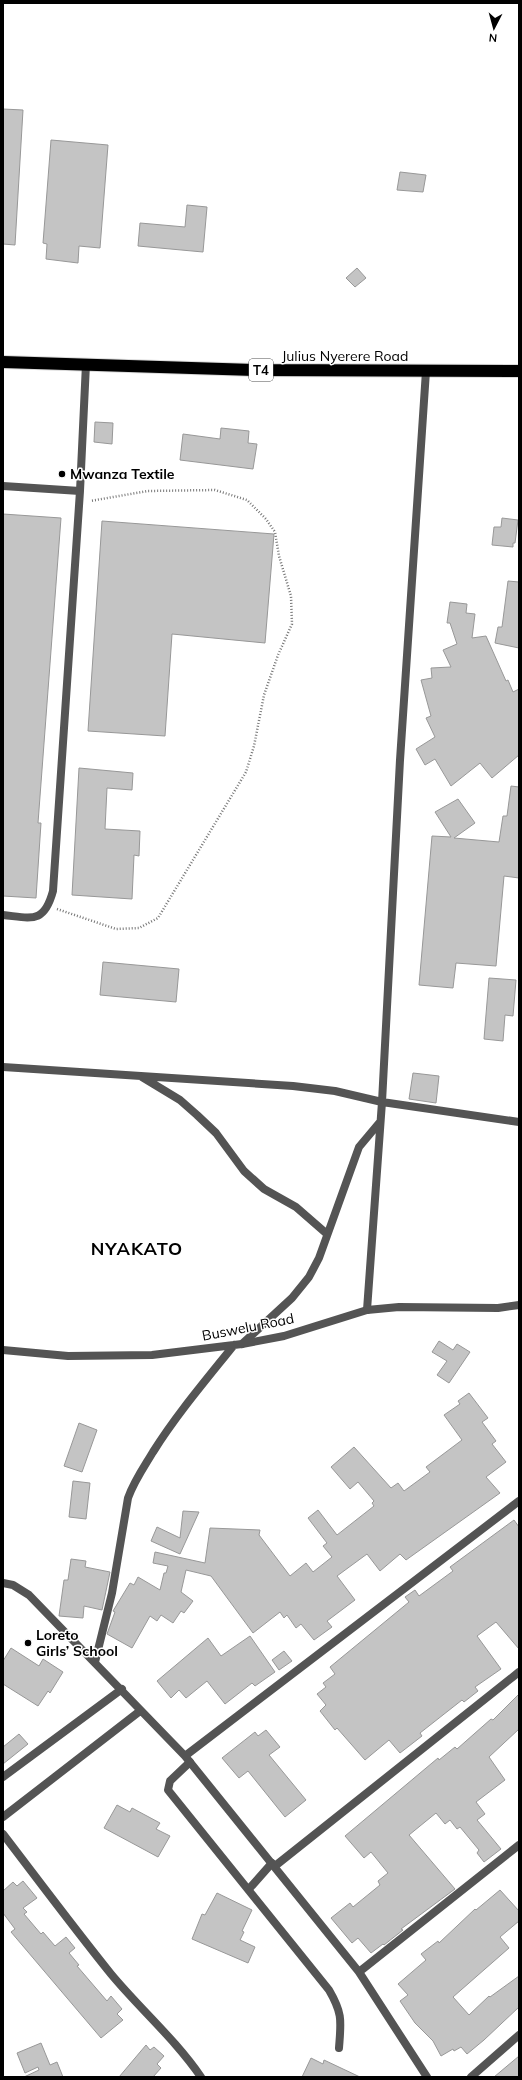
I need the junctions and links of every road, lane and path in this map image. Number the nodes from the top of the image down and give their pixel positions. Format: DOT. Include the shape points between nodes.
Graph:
graph roads {
  1 [pos="3,362"];
  2 [pos="86,364"];
  3 [pos="426,371"];
  4 [pos="519,371"];
  5 [pos="3,486"];
  6 [pos="80,491"];
  7 [pos="79,503"];
  8 [pos="49,906"];
  9 [pos="3,915"];
  10 [pos="3,1067"];
  11 [pos="141,1076"];
  12 [pos="382,1102"];
  13 [pos="380,1122"];
  14 [pos="519,1122"];
  15 [pos="327,1234"];
  16 [pos="519,1305"];
  17 [pos="367,1310"];
  18 [pos="238,1345"];
  19 [pos="3,1350"];
  20 [pos="519,1500"];
  21 [pos="3,1583"];
  22 [pos="95,1662"];
  23 [pos="519,1672"];
  24 [pos="122,1689"];
  25 [pos="140,1711"];
  26 [pos="187,1759"];
  27 [pos="3,1777"];
  28 [pos="3,1817"];
  29 [pos="3,1834"];
  30 [pos="519,1845"];
  31 [pos="274,1865"];
  32 [pos="249,1889"];
  33 [pos="359,1972"];
  34 [pos="519,2035"];
  35 [pos="339,2048"];
  36 [pos="201,2077"];
  37 [pos="427,2077"];
  38 [pos="471,2077"];
  1 -- 2 [label="highway, Julius Nyerere Road / T4"];
  2 -- 3 [label="highway, Julius Nyerere Road / T4" via="254,370"];
  2 -- 6 [label="street"];
  3 -- 4 [label="highway, Julius Nyerere Road / T4"];
  3 -- 12 [label="street" via="400,768"];
  5 -- 6 [label="street"];
  6 -- 7 [label="street"];
  7 -- 8 [label="street" via="53,891"];
  7 -- 8 [label="path" via="148,491 215,490 248,500 275,532 291,596 292,624 264,695 246,772 158,918 139,928 116,929"];
  8 -- 9 [label="street" via="42,914 32,918"];
  10 -- 11 [label="street"];
  11 -- 12 [label="street" via="293,1086 335,1091"];
  11 -- 15 [label="street" via="180,1100 216,1134 249,1175 264,1189 296,1207"];
  12 -- 13 [label="street"];
  12 -- 14 [label="street"];
  13 -- 15 [label="street" via="359,1147"];
  13 -- 17 [label="street"];
  15 -- 18 [label="street" via="309,1277 292,1298"];
  16 -- 17 [label="street, Buswelu Road" via="498,1308 399,1307"];
  17 -- 18 [label="street, Buswelu Road" via="284,1336"];
  18 -- 19 [label="street, Buswelu Road" via="152,1355 68,1356"];
  18 -- 22 [label="street" via="187,1403 133,1484 128,1498 112,1593"];
  20 -- 26 [label="street"];
  21 -- 22 [label="street" via="13,1585 30,1595"];
  22 -- 24 [label="street"];
  23 -- 31 [label="street"];
  24 -- 25 [label="street"];
  24 -- 27 [label="street"];
  25 -- 26 [label="street"];
  25 -- 28 [label="street"];
  26 -- 31 [label="street"];
  26 -- 32 [label="street" via="170,1781 168,1790"];
  29 -- 36 [label="street" via="112,1974 184,2053"];
  30 -- 33 [label="street"];
  31 -- 32 [label="street"];
  31 -- 33 [label="street"];
  32 -- 35 [label="street" via="329,1990 338,2007 341,2020"];
  33 -- 37 [label="street"];
  34 -- 38 [label="street"];
}
